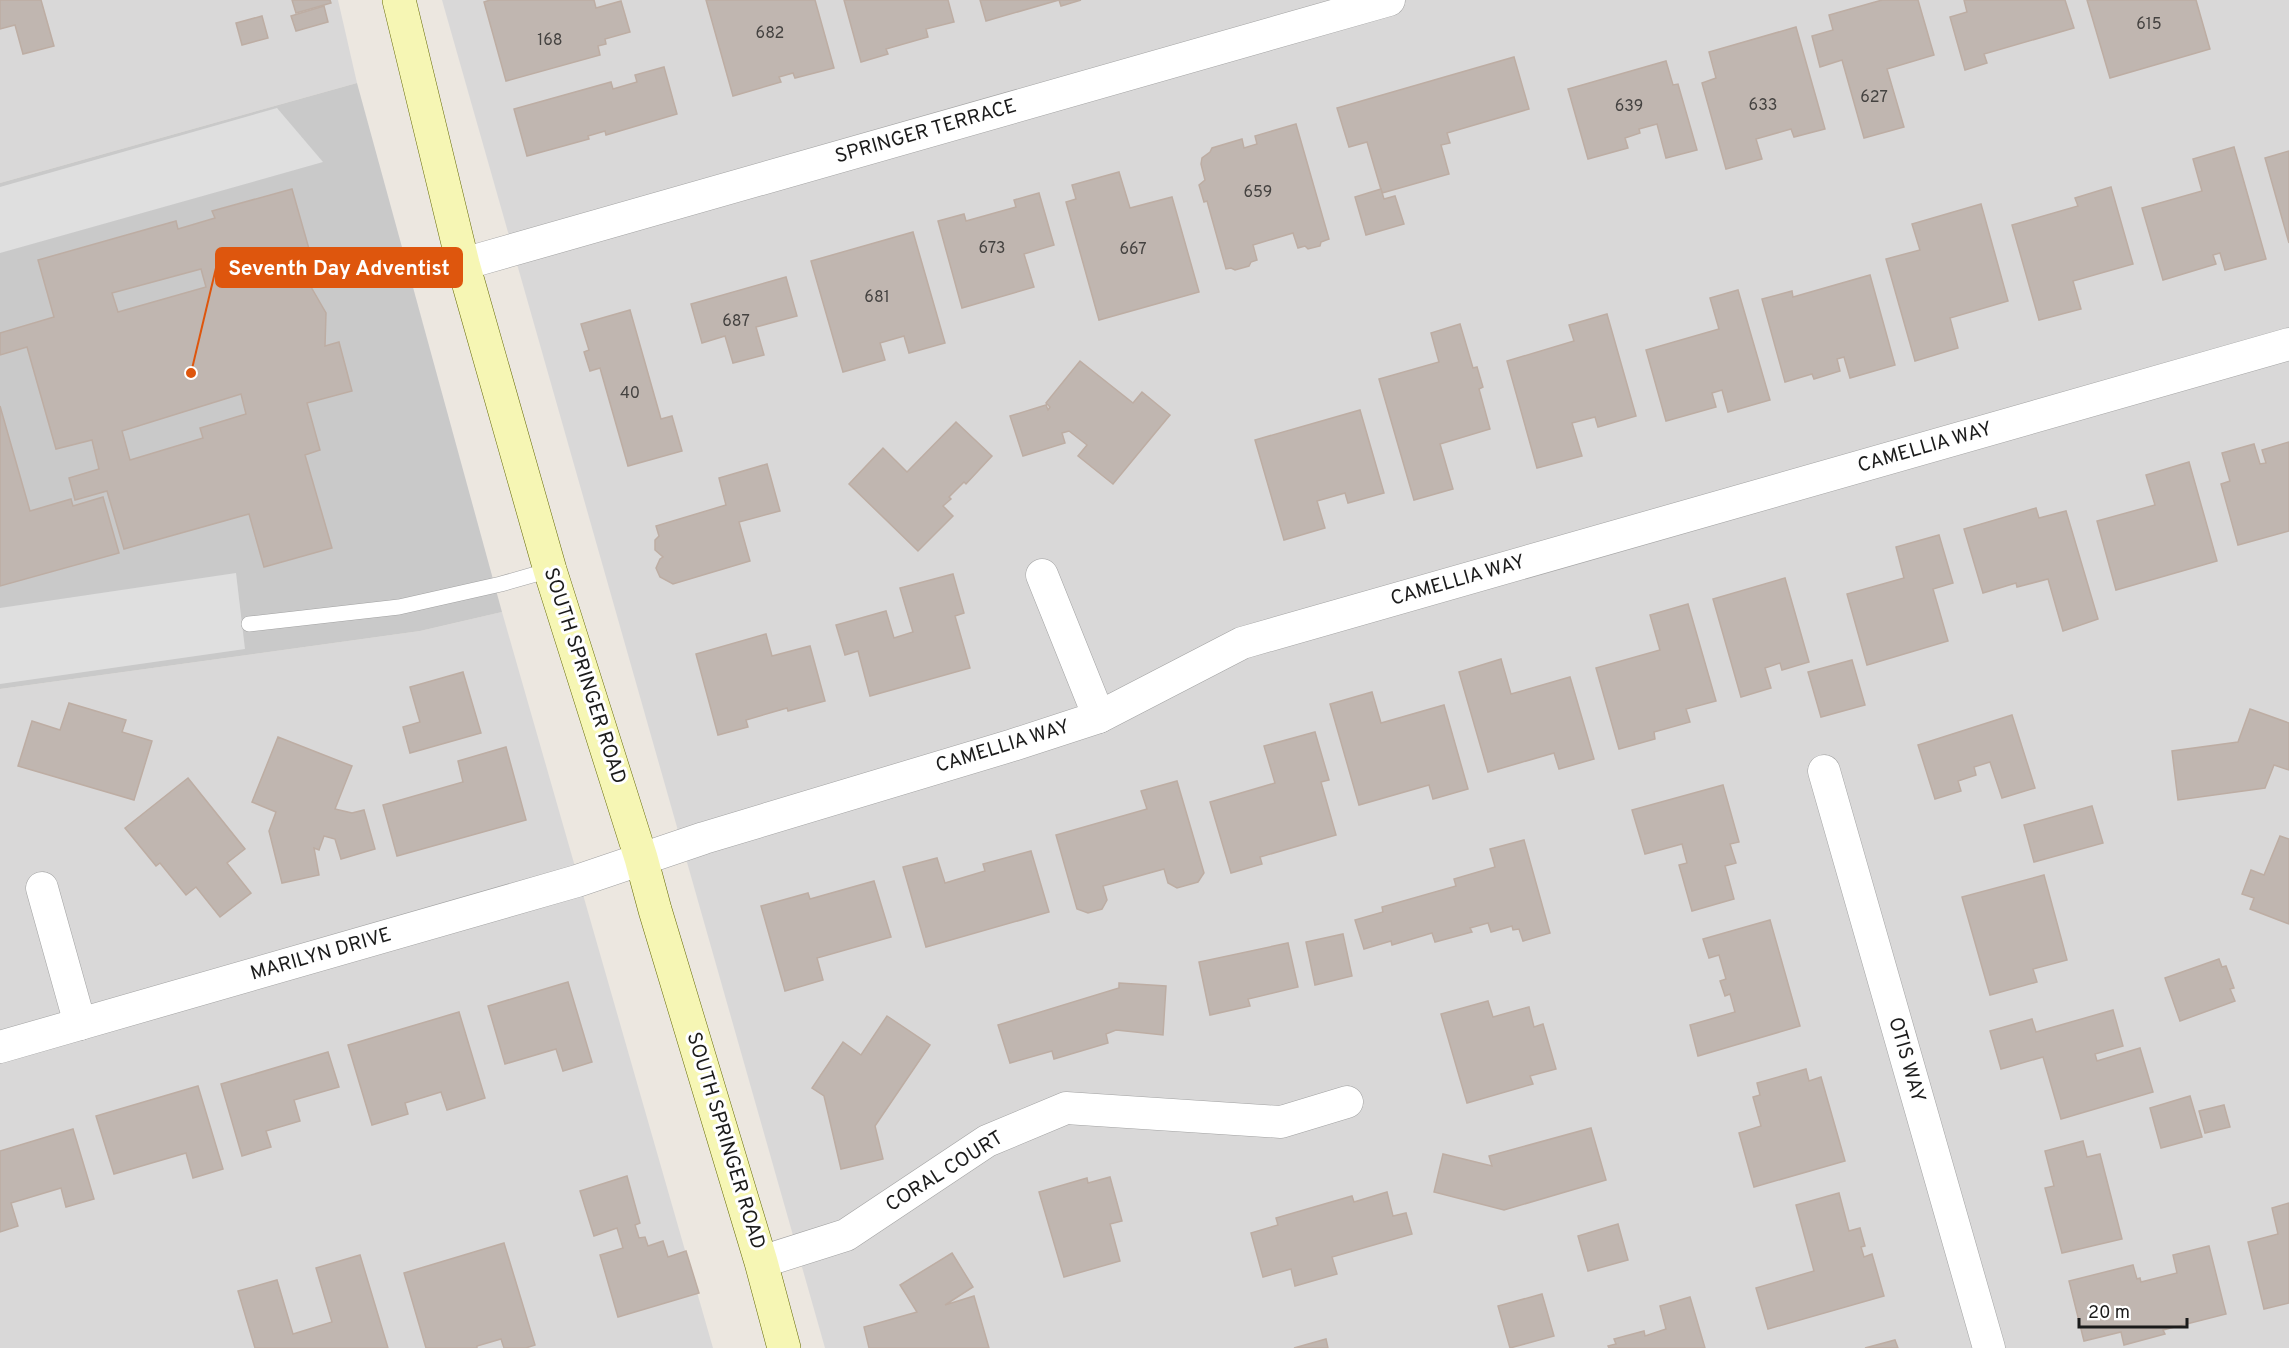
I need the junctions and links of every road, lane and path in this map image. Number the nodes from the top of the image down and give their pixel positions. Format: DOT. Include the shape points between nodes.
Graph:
graph roads {
  1 [pos="399,0"];
  2 [pos="1389,0"];
  3 [pos="463,264"];
  4 [pos="2289,344"];
  5 [pos="550,570"];
  6 [pos="1042,575"];
  7 [pos="249,624"];
  8 [pos="1099,717"];
  9 [pos="1824,771"];
  10 [pos="641,858"];
  11 [pos="42,888"];
  12 [pos="81,1024"];
  13 [pos="0,1047"];
  14 [pos="1347,1102"];
  15 [pos="761,1262"];
  16 [pos="784,1348"];
  17 [pos="1989,1348"];
  1 -- 3 [label="street, SOUTH SPRINGER ROAD"];
  2 -- 3 [label="street, SPRINGER TERRACE"];
  3 -- 5 [label="street, SOUTH SPRINGER ROAD"];
  4 -- 8 [label="street, CAMELLIA WAY" via="1242,643"];
  5 -- 7 [label="lane" via="399,607"];
  5 -- 10 [label="street, SOUTH SPRINGER ROAD"];
  6 -- 8 [label="street"];
  8 -- 10 [label="street, CAMELLIA WAY"];
  9 -- 17 [label="street, OTIS WAY"];
  10 -- 12 [label="street, MARILYN DRIVE" via="577,881"];
  10 -- 15 [label="street, SOUTH SPRINGER ROAD"];
  11 -- 12 [label="street"];
  12 -- 13 [label="street, MARILYN DRIVE"];
  14 -- 15 [label="street, CORAL COURT" via="1281,1122 1066,1108 987,1141 846,1235"];
  15 -- 16 [label="street, SOUTH SPRINGER ROAD"];
}
